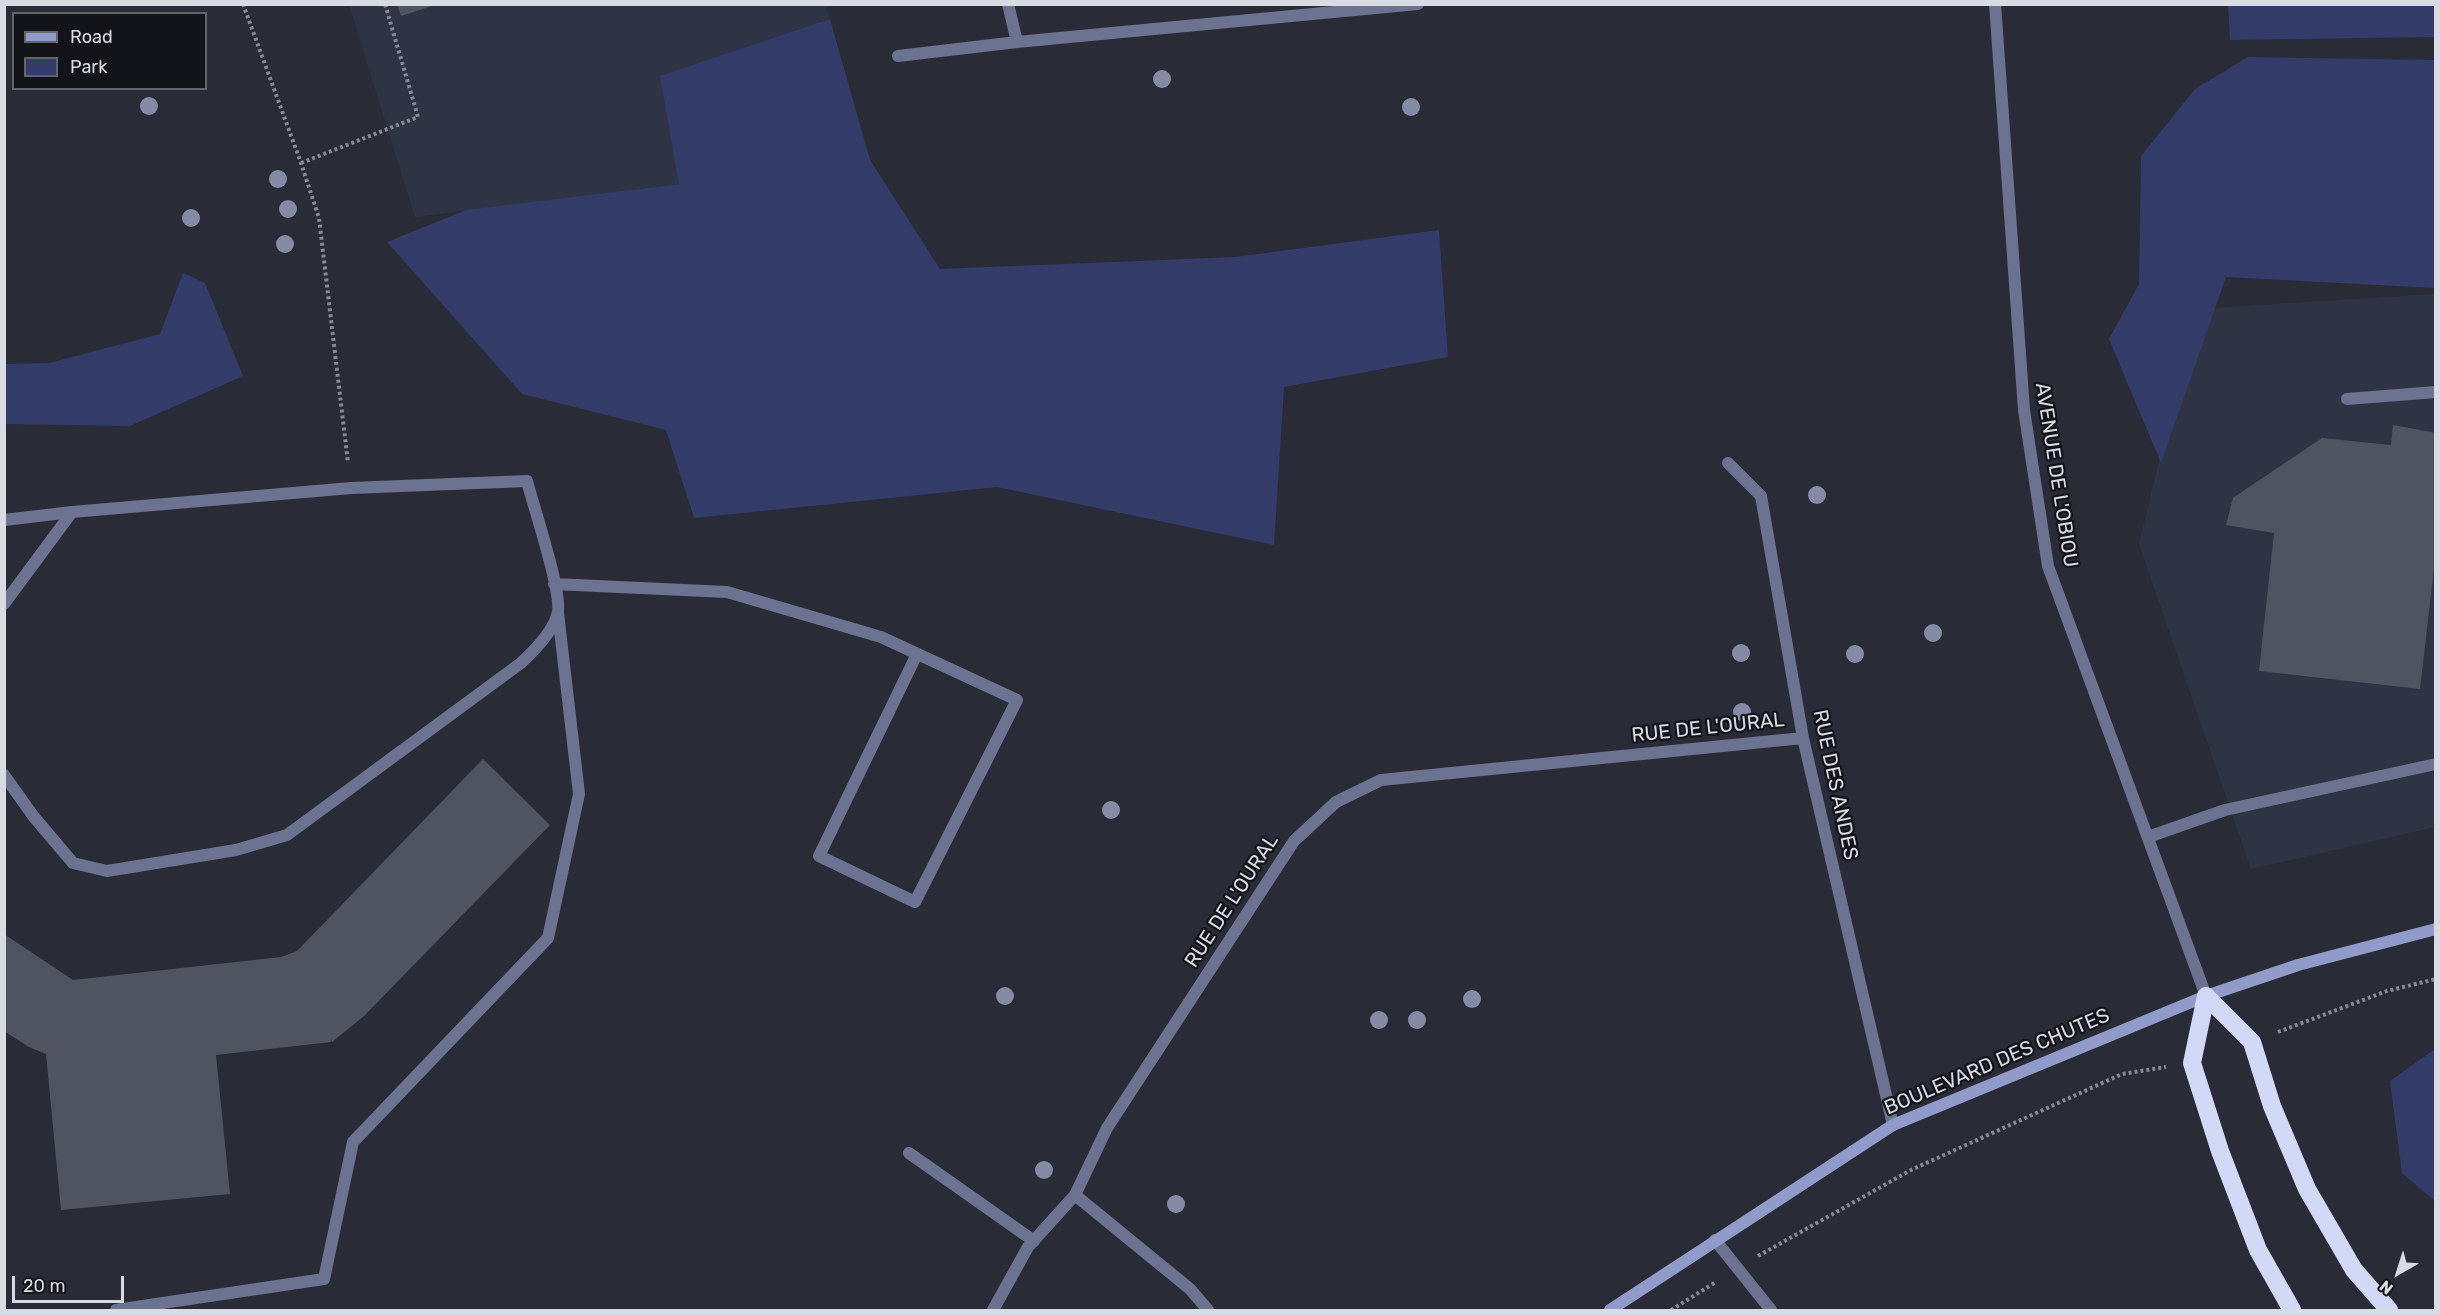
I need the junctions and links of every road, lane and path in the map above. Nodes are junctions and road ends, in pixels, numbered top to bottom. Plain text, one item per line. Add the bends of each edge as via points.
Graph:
1 (243, 4) edge
2 (385, 4) edge
3 (1008, 4) edge
4 (1418, 4) edge
5 (1995, 4) edge
6 (1017, 42) junction
7 (898, 57) dead end
8 (301, 163) junction
9 (2436, 392) edge
10 (2347, 399) dead end
11 (1728, 463) dead end
12 (351, 488) junction
13 (72, 512) junction
14 (4, 520) edge
15 (555, 584) junction
16 (4, 604) edge
17 (558, 612) junction
18 (917, 654) junction
19 (1803, 738) junction
20 (2436, 764) edge
21 (4, 775) edge
22 (2148, 837) junction
23 (2436, 929) edge
24 (2436, 979) edge
25 (2206, 996) junction
26 (2252, 1042) junction
27 (2192, 1063) junction
28 (1893, 1125) junction
29 (909, 1153) dead end
30 (1076, 1195) junction
31 (1715, 1240) junction
32 (1034, 1241) junction
33 (1738, 1268) junction
34 (116, 1311) edge
35 (993, 1311) edge
36 (1208, 1311) edge
37 (1610, 1311) edge
38 (1671, 1311) edge
39 (1771, 1311) edge
40 (2292, 1311) edge
41 (2389, 1311) edge

1 - 8 path
2 - 8 path via 418,117
3 - 6 street
4 - 6 street
5 - 22 street, AVENUE DE L'OBIOU via 2024,410 2048,566
6 - 7 street
8 - 12 path via 319,218
9 - 10 street
11 - 19 street, RUE DES ANDES via 1761,496
12 - 13 street
12 - 15 street via 527,481
13 - 14 street
13 - 16 street
15 - 17 street
15 - 18 street via 727,592 881,637
17 - 21 street via 542,642 521,663 287,835 277,838 236,850 107,871 73,863
17 - 34 street via 579,794 548,938 353,1142 324,1280
18 - 18 street via 819,856 915,902 1017,700
19 - 28 street, RUE DES ANDES
19 - 30 street, RUE DE L'OURAL via 1381,780 1336,802 1294,841 1107,1128
20 - 22 street via 2225,810
22 - 25 street, AVENUE DE L'OBIOU
23 - 25 street, BOULEVARD DES CHUTES via 2298,965
24 - 26 path via 2387,991
25 - 26 highway
25 - 27 highway
25 - 28 street, BOULEVARD DES CHUTES
26 - 41 highway via 2272,1106 2307,1189 2354,1270
27 - 33 path via 2122,1074 1911,1170
27 - 40 highway via 2258,1250
28 - 31 street, BOULEVARD DES CHUTES
29 - 32 street
30 - 32 street, RUE DE L'OURAL
30 - 36 street via 1190,1289
31 - 33 street
31 - 37 street, BOULEVARD DES CHUTES
32 - 35 street, RUE DE L'OURAL
33 - 38 path
33 - 39 street

